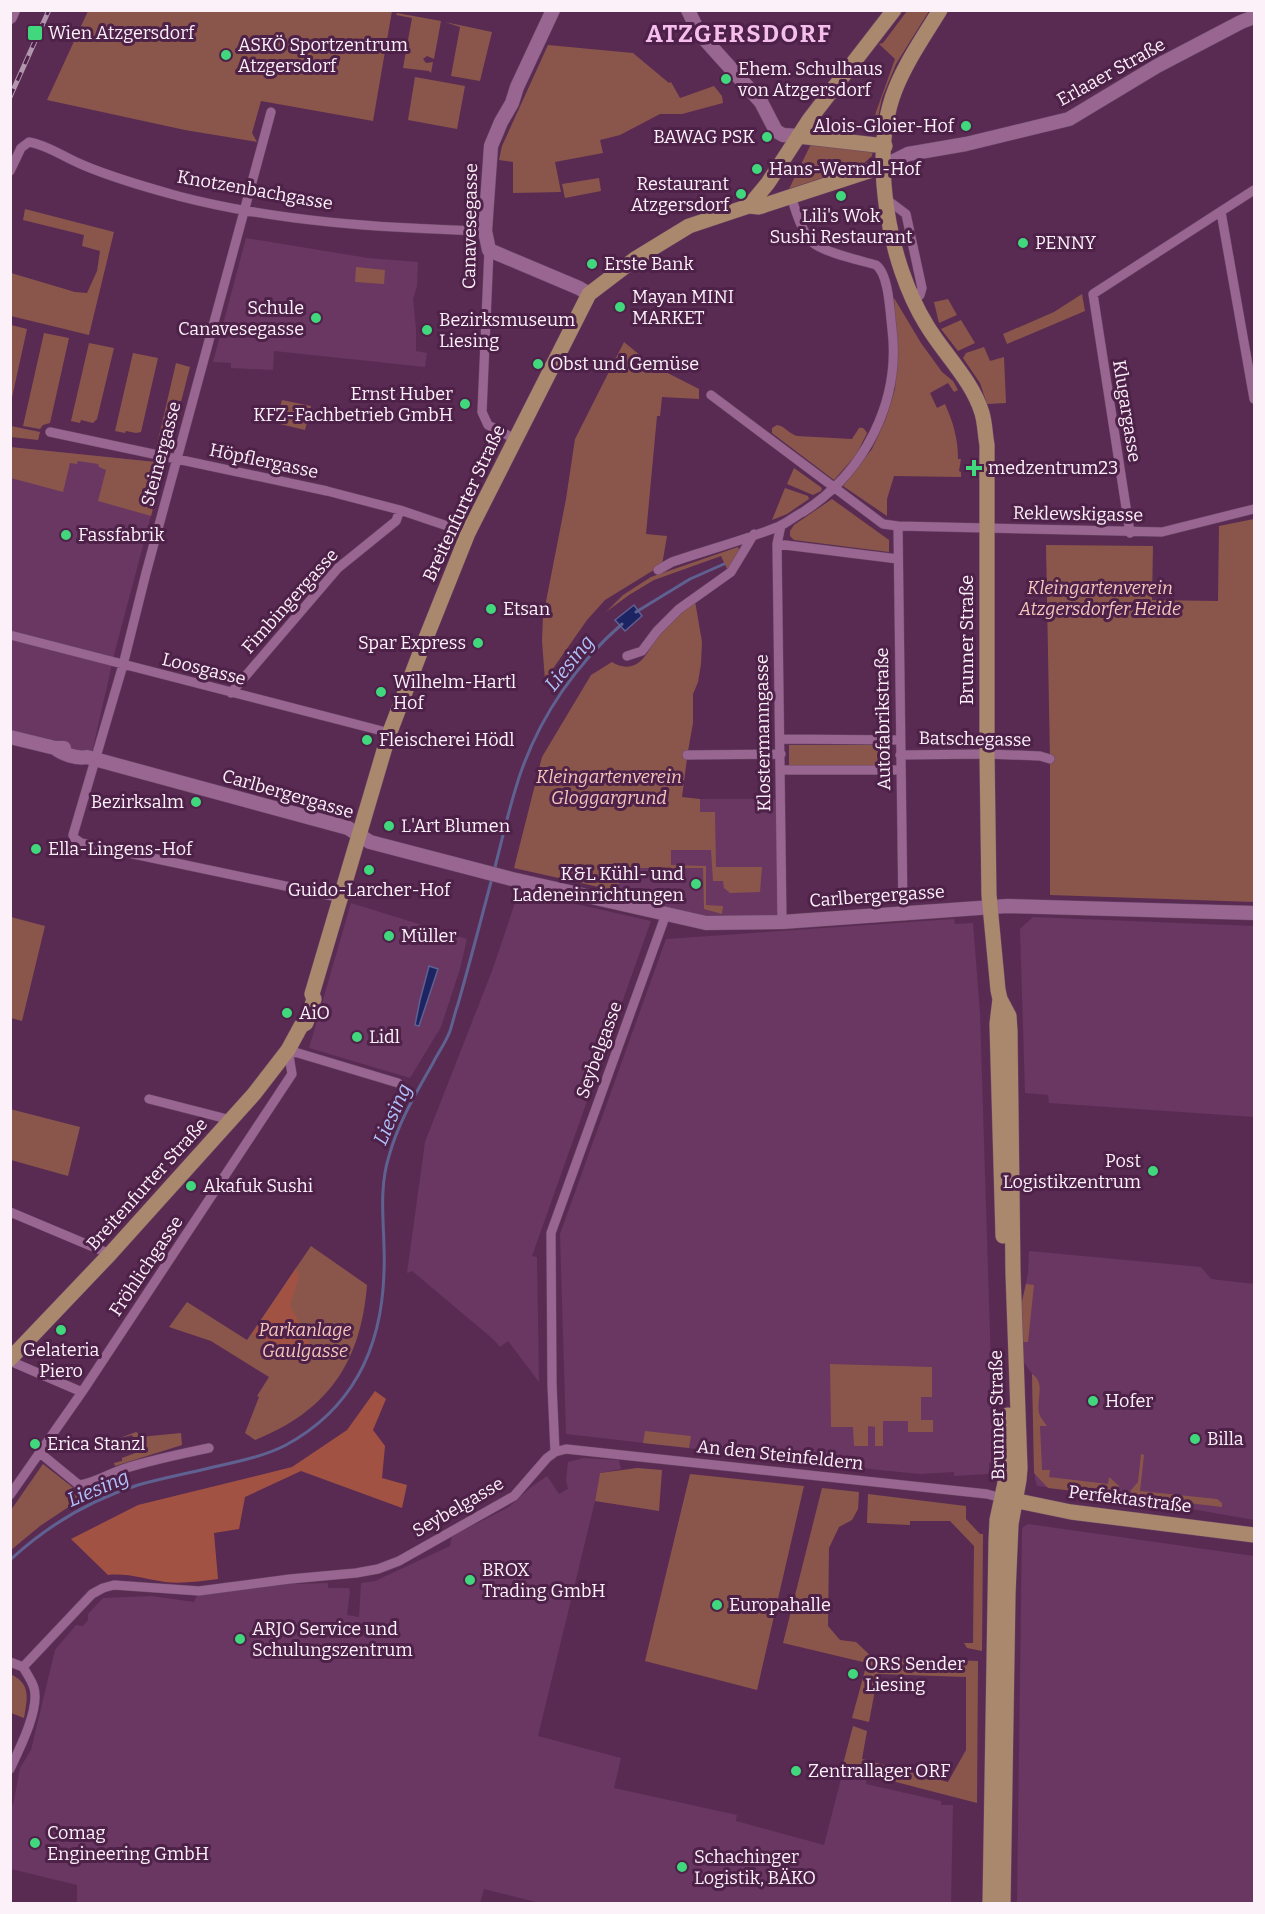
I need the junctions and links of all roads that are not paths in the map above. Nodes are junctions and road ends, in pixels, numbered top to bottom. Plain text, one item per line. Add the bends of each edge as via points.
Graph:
1 (13, 10) edge
2 (553, 10) edge
3 (688, 10) edge
4 (894, 10) edge
5 (940, 10) edge
6 (10, 17) edge
7 (1254, 17) edge
8 (271, 112) dead end
9 (798, 136) junction
10 (885, 146) junction
11 (908, 154) junction
12 (884, 166) junction
13 (10, 171) edge
14 (768, 183) junction
15 (1254, 190) edge
16 (787, 198) junction
17 (749, 206) junction
18 (244, 210) junction
19 (1221, 212) junction
20 (485, 231) junction
21 (489, 250) junction
22 (588, 294) junction
23 (711, 395) dead end
24 (1254, 399) edge
25 (50, 432) dead end
26 (514, 439) junction
27 (177, 458) junction
28 (835, 488) junction
29 (1254, 509) edge
30 (400, 510) junction
31 (781, 525) junction
32 (898, 526) junction
33 (987, 528) junction
34 (468, 533) junction
35 (1130, 533) junction
36 (754, 534) junction
37 (777, 543) junction
38 (898, 559) junction
39 (658, 570) dead end
40 (10, 635) edge
41 (627, 656) dead end
42 (123, 665) junction
43 (231, 693) junction
44 (390, 733) junction
45 (10, 737) edge
46 (780, 739) junction
47 (900, 740) junction
48 (781, 754) junction
49 (987, 754) junction
50 (687, 755) dead end
51 (900, 755) junction
52 (91, 758) junction
53 (1050, 759) dead end
54 (780, 770) junction
55 (900, 770) junction
56 (360, 835) junction
57 (342, 897) junction
58 (990, 906) junction
59 (903, 912) junction
60 (666, 914) junction
61 (1254, 914) edge
62 (782, 922) junction
63 (288, 1050) junction
64 (398, 1083) dead end
65 (149, 1098) dead end
66 (231, 1120) junction
67 (10, 1212) edge
68 (110, 1254) junction
69 (10, 1360) edge
70 (82, 1392) junction
71 (209, 1448) dead end
72 (555, 1452) junction
73 (40, 1453) junction
74 (10, 1495) edge
75 (1009, 1499) junction
76 (1254, 1535) edge
77 (10, 1662) edge
78 (23, 1667) junction
79 (10, 1769) edge
80 (990, 1904) edge
81 (1003, 1904) edge

1 - 6 street
2 - 20 street, Canavesegasse via 491,146
3 - 9 street via 699,33 761,102 776,131
4 - 9 main road
5 - 10 main road, Brunner Straße via 899,81 888,117
7 - 11 street, Erlaaer Straße via 1157,66 1069,118
8 - 18 street, Steinergasse
9 - 10 main road
9 - 14 main road
10 - 11 street
10 - 12 main road, Brunner Straße
11 - 12 street
12 - 16 main road, Breitenfurter Straße
12 - 33 main road, Brunner Straße via 891,231 913,301 982,413 987,445
13 - 18 street, Knotzenbachgasse via 21,148 29,142 126,181
14 - 16 main road via 771,193
14 - 17 main road
15 - 19 street
16 - 17 main road, Breitenfurter Straße via 759,207
16 - 28 street via 812,242 880,268 889,300 893,349 888,397 866,449
17 - 22 main road, Breitenfurter Straße via 689,226
18 - 20 street, Knotzenbachgasse via 393,228
18 - 27 street, Steinergasse
19 - 24 street
19 - 35 street, Klugargasse via 1093,294
20 - 21 street, Canavesegasse
21 - 22 street
21 - 26 street, Canavesegasse via 482,412 488,425
22 - 26 main road, Breitenfurter Straße
23 - 28 street
25 - 27 street, Höpflergasse
26 - 34 main road, Breitenfurter Straße
27 - 30 street, Höpflergasse
27 - 42 street, Steinergasse
28 - 31 street
28 - 32 street via 883,524
29 - 35 street, Reklewskigasse via 1162,532
30 - 34 street, Höpflergasse
30 - 43 street, Fimbingergasse via 396,521 338,568
31 - 36 street
31 - 37 street, Klostermanngasse
32 - 33 street, Reklewskigasse
32 - 38 street, Autofabrikstraße
33 - 35 street, Reklewskigasse
33 - 49 main road, Brunner Straße
34 - 44 main road, Breitenfurter Straße
36 - 39 street
36 - 41 street via 731,572 679,609 642,651
37 - 38 street
37 - 46 street, Klostermanngasse
38 - 47 street, Autofabrikstraße
40 - 42 street, Loosgasse
42 - 43 street, Loosgasse
42 - 52 street, Steinergasse
43 - 44 street, Loosgasse
44 - 56 main road, Breitenfurter Straße
45 - 52 street, Carlbergergasse
46 - 47 street
46 - 48 street, Klostermanngasse
47 - 51 street, Autofabrikstraße
48 - 50 street
48 - 54 street, Klostermanngasse
49 - 51 street, Batschegasse
49 - 53 street, Batschegasse
49 - 58 main road, Brunner Straße
51 - 55 street, Autofabrikstraße
52 - 56 street, Carlbergergasse via 348,828
52 - 57 street, Steinergasse via 87,789 74,830 74,838 81,843
54 - 55 street
54 - 62 street, Klostermanngasse
55 - 59 street, Autofabrikstraße
56 - 57 main road, Breitenfurter Straße
56 - 60 street, Carlbergergasse via 370,842 477,870
57 - 63 main road, Breitenfurter Straße via 312,994 307,997 299,1021 301,1026
58 - 59 street, Carlbergergasse
58 - 61 street, Carlbergergasse
58 - 75 main road, Brunner Straße via 1000,999 997,1024
59 - 62 street, Carlbergergasse
60 - 62 street, Carlbergergasse via 706,923
60 - 72 street, Seybelgasse via 550,1233
63 - 64 street
63 - 66 main road, Breitenfurter Straße
63 - 70 street, Fröhlichgasse via 292,1074
65 - 66 street
66 - 68 main road, Breitenfurter Straße
67 - 68 street
68 - 69 main road, Breitenfurter Straße
69 - 70 street
70 - 73 street, Fröhlichgasse
71 - 73 street via 120,1470 79,1485
72 - 75 street, An den Steinfeldern via 566,1449 823,1475
72 - 78 street, Seybelgasse via 514,1496 378,1569 199,1591 114,1585 103,1588 92,1594
73 - 74 street, Fröhlichgasse
75 - 76 main road, Perfektastraße via 1071,1512
75 - 80 main road, Brunner Straße via 997,1521 996,1541
75 - 81 main road, Brunner Straße
77 - 78 street
78 - 79 street via 34,1687 35,1698 26,1735

